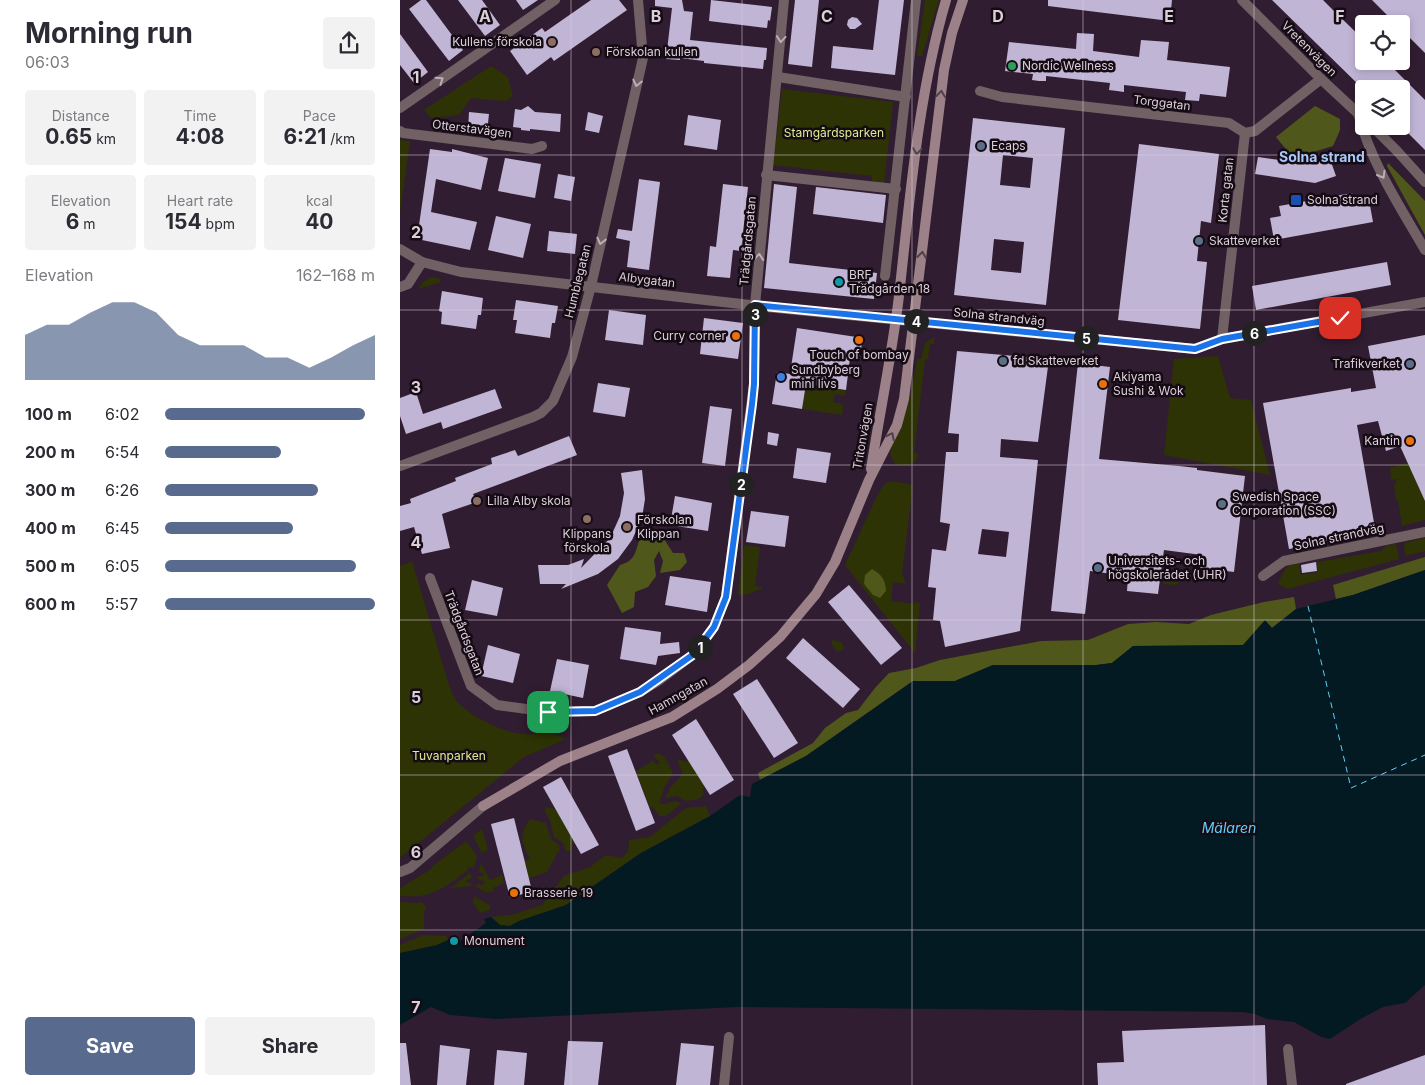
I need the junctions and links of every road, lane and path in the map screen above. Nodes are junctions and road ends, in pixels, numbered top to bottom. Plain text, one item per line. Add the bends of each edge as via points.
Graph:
1 (555, 0) edge
2 (638, 0) edge
3 (784, 0) edge
4 (916, 0) edge
5 (946, 0) edge
6 (963, 0) edge
7 (1242, 0) edge
8 (778, 77) junction
9 (1321, 79) junction
10 (980, 91) dead end
11 (906, 97) junction
12 (400, 108) edge
13 (1355, 110) edge
14 (400, 130) edge
15 (1245, 133) junction
16 (1364, 135) edge
17 (1381, 135) edge
18 (542, 146) dead end
19 (766, 175) junction
20 (1425, 182) edge
21 (896, 189) junction
22 (400, 249) edge
23 (1425, 250) edge
24 (422, 262) junction
25 (885, 276) dead end
26 (591, 286) junction
27 (400, 287) edge
28 (1425, 302) edge
29 (755, 305) junction
30 (895, 319) junction
31 (914, 321) junction
32 (1222, 339) junction
33 (400, 466) edge
34 (869, 480) junction
35 (1425, 532) edge
36 (1263, 576) dead end
37 (430, 578) dead end
38 (400, 872) edge
39 (729, 1037) dead end
40 (1288, 1050) dead end
41 (724, 1085) edge
42 (1292, 1085) edge

12 -> 1 street
2 -> 26 street, Humblegatan via 643,58
3 -> 8 street, Trädgårdsgatan
4 - 11 street
5 -> 30 street, Tritonvägen via 928,72
31 -> 6 street, Tritonvägen via 944,70
7 - 9 street, Vretenvägen
8 - 11 street
8 - 19 street, Trädgårdsgatan
9 - 13 street, Vretenvägen
9 - 15 street via 1255,131
10 - 15 street, Torggatan via 1002,97 1230,123
11 - 21 street
14 - 18 street, Otterstavägen via 403,133 532,148
15 - 32 street, Korta gatan
16 -> 23 street, Vretenvägen via 1374,161
17 - 20 street
19 - 21 street
29 -> 19 street, Trädgårdsgatan
21 - 25 street
22 - 24 street, Albygatan
24 - 26 street, Albygatan via 460,272
24 - 27 street via 408,284
26 - 29 street, Albygatan
26 - 33 street, Humblegatan via 572,357 554,401 533,417
28 - 32 street, Solna strandväg
29 - 30 street, Albygatan
29 - 37 street, Trädgårdsgatan via 754,384 726,597 714,627 694,654 640,692 595,711 548,712 497,705 471,686
30 - 31 street, Solna strandväg
30 - 34 street, Tritonvägen
31 - 32 street, Solna strandväg via 1195,349
34 -> 31 street, Tritonvägen via 897,425 904,399
34 - 38 street, Hamngatan via 835,562 816,594 780,637 749,665 717,690 672,716 560,761 484,806 410,868
35 - 36 street, Solna strandväg via 1284,562
39 - 41 street
40 - 42 street

